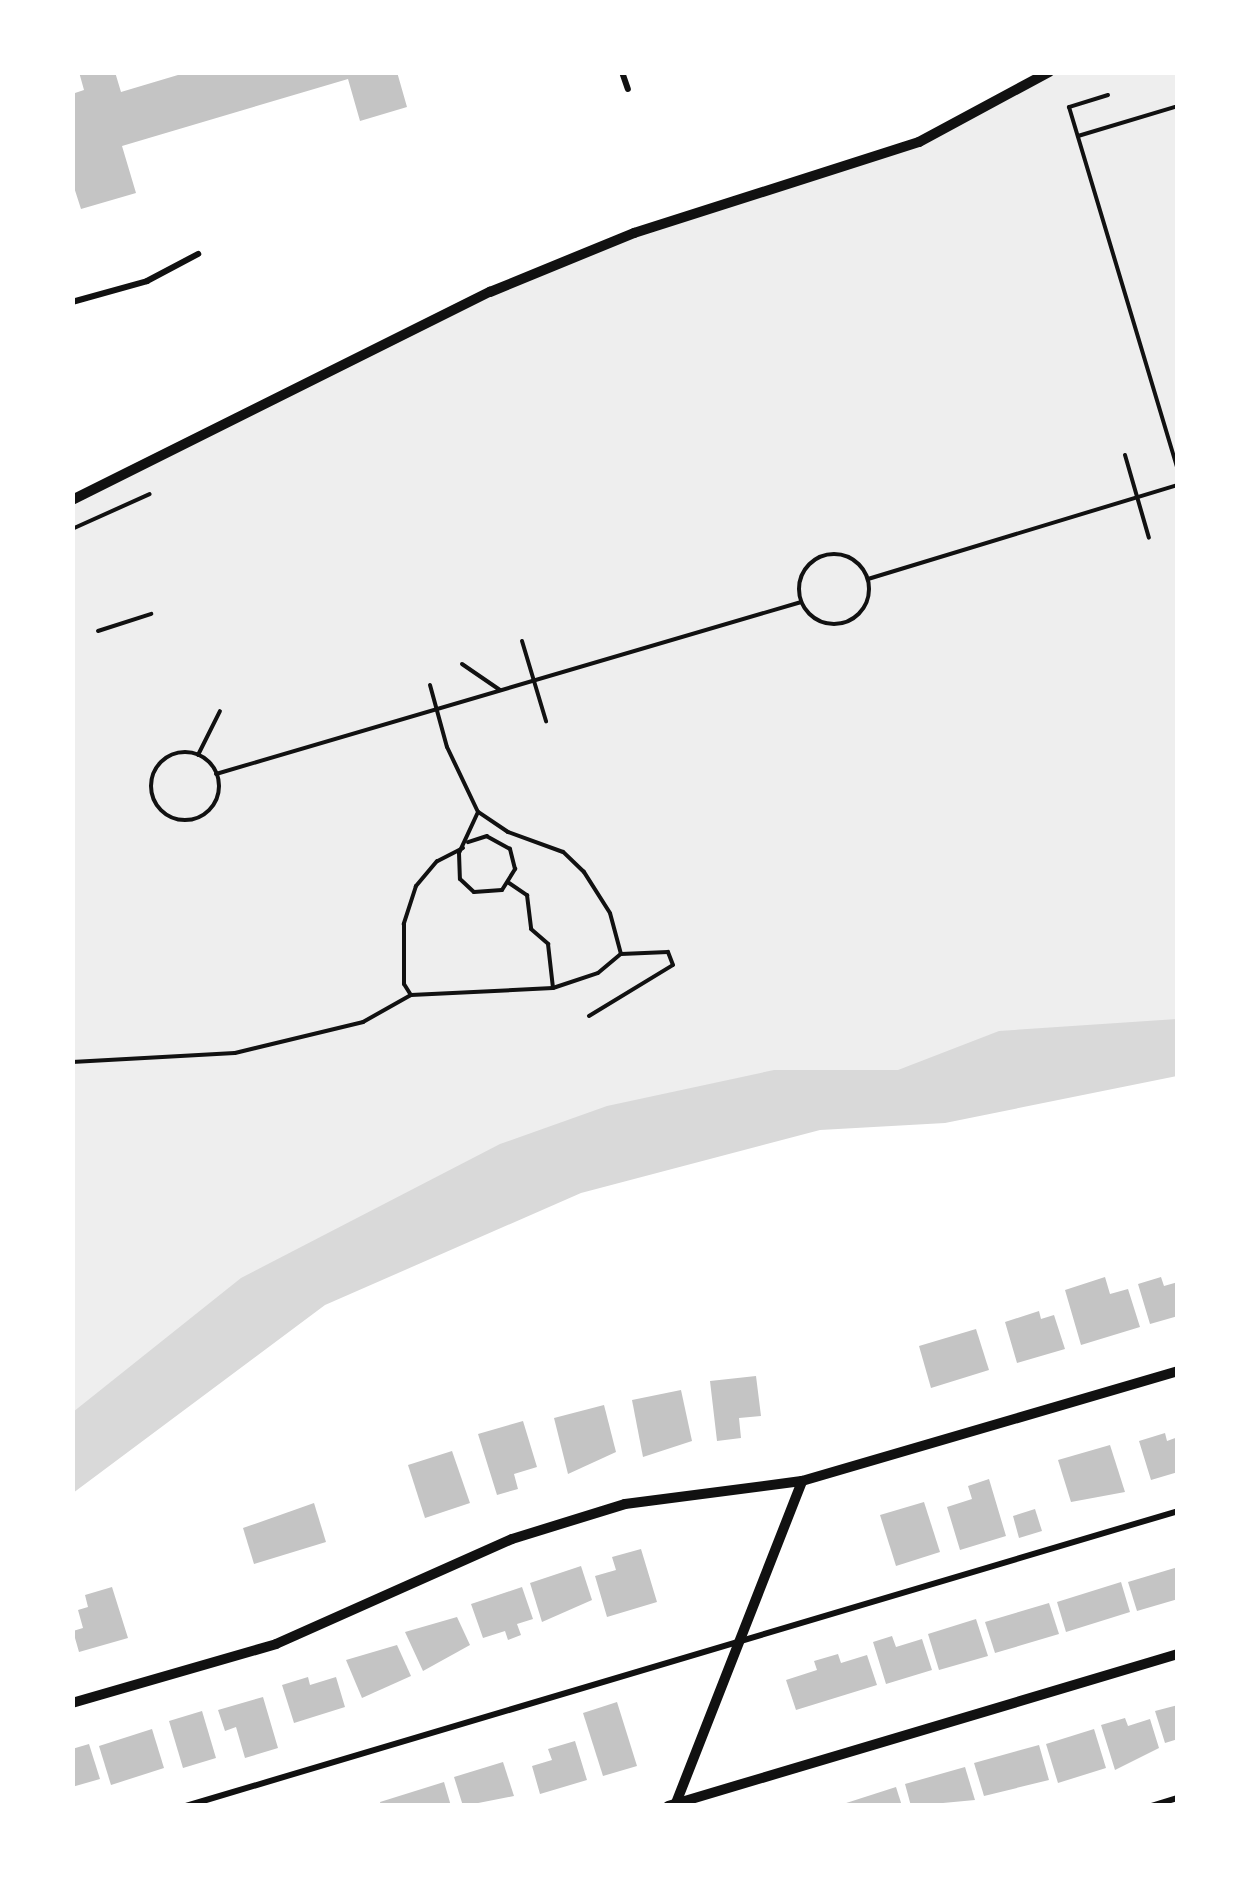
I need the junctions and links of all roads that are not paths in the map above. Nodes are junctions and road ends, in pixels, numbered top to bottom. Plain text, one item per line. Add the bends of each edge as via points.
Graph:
1 (622, 72) edge
2 (1049, 72) edge
3 (628, 89) dead end
4 (198, 254) dead end
5 (72, 302) edge
6 (72, 500) edge
7 (1178, 1371) edge
8 (802, 1481) junction
9 (1178, 1511) edge
10 (738, 1641) junction
11 (1178, 1654) edge
12 (72, 1703) edge
13 (1178, 1798) edge
14 (672, 1804) edge
15 (186, 1806) edge
16 (1151, 1806) edge

1 - 3 lane
2 - 6 street via 918,142 634,233 490,292
4 - 5 lane via 147,281
7 - 8 street
8 - 10 street
8 - 12 street via 606,1510 512,1539 276,1644
9 - 10 lane
10 - 14 street
10 - 15 lane
11 - 14 street
13 - 16 lane

